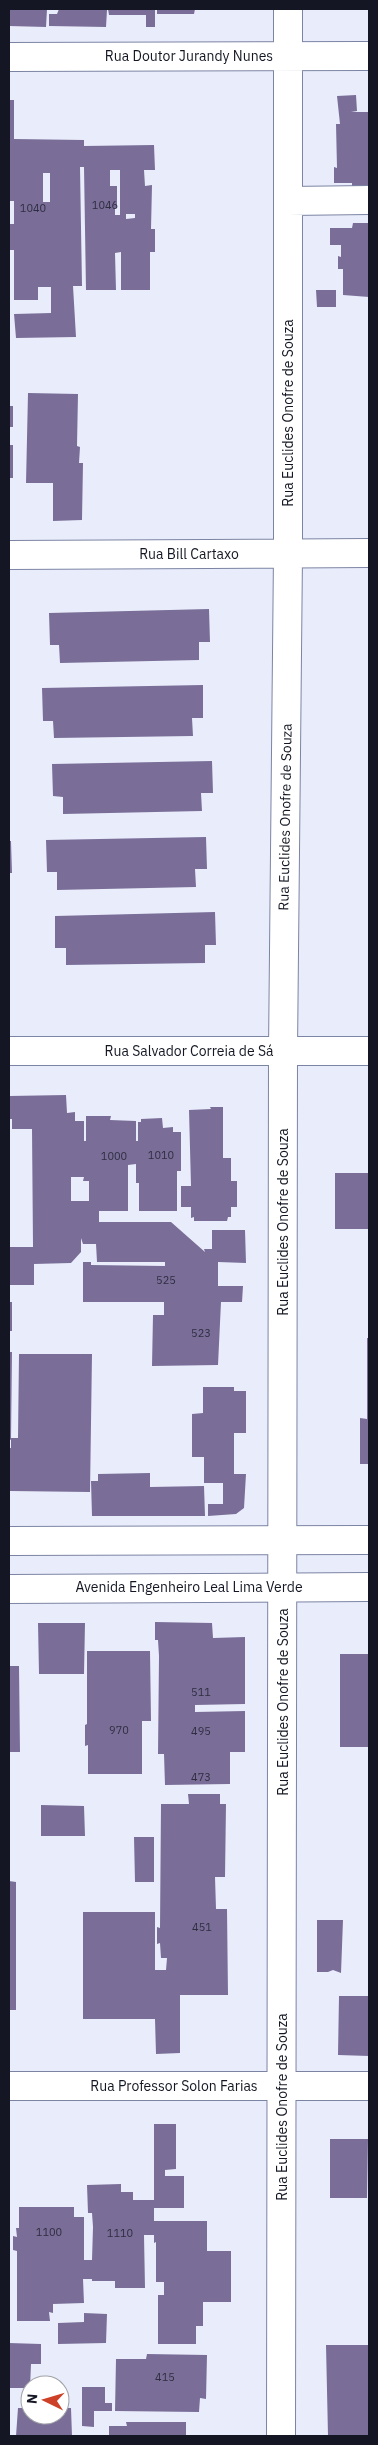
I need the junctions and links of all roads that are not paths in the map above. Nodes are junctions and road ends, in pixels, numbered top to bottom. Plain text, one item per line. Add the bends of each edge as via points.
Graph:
1 (288, 9) edge
2 (289, 56) junction
3 (369, 56) edge
4 (9, 57) edge
5 (369, 200) edge
6 (288, 201) junction
7 (369, 553) edge
8 (288, 554) junction
9 (9, 555) edge
10 (9, 1050) edge
11 (283, 1051) junction
12 (369, 1051) edge
13 (283, 1540) junction
14 (369, 1540) edge
15 (9, 1541) edge
16 (284, 1586) junction
17 (369, 1587) edge
18 (9, 1589) edge
19 (9, 2086) edge
20 (283, 2086) junction
21 (369, 2086) edge
22 (281, 2436) edge

1 - 2 street, Rua Euclides Onofre de Souza
2 - 3 street, Rua Doutor Jurandy Nunes
2 - 4 street, Rua Doutor Jurandy Nunes
2 - 6 street, Rua Euclides Onofre de Souza
5 - 6 street
6 - 8 street, Rua Euclides Onofre de Souza
7 - 8 street, Rua Bill Cartaxo
8 - 9 street, Rua Bill Cartaxo
8 - 11 street, Rua Euclides Onofre de Souza
10 - 11 street, Rua Salvador Correia de Sá
11 - 12 street, Rua Salvador Correia de Sá
11 - 13 street, Rua Euclides Onofre de Souza
13 - 14 street
13 - 15 street
13 - 16 street, Rua Euclides Onofre de Souza
16 - 17 street, Avenida Engenheiro Leal Lima Verde
16 - 18 street, Avenida Engenheiro Leal Lima Verde
16 - 20 street, Rua Euclides Onofre de Souza
19 - 20 street, Rua Professor Solon Farias
20 - 21 street, Rua Professor Solon Farias
20 - 22 street, Rua Euclides Onofre de Souza

